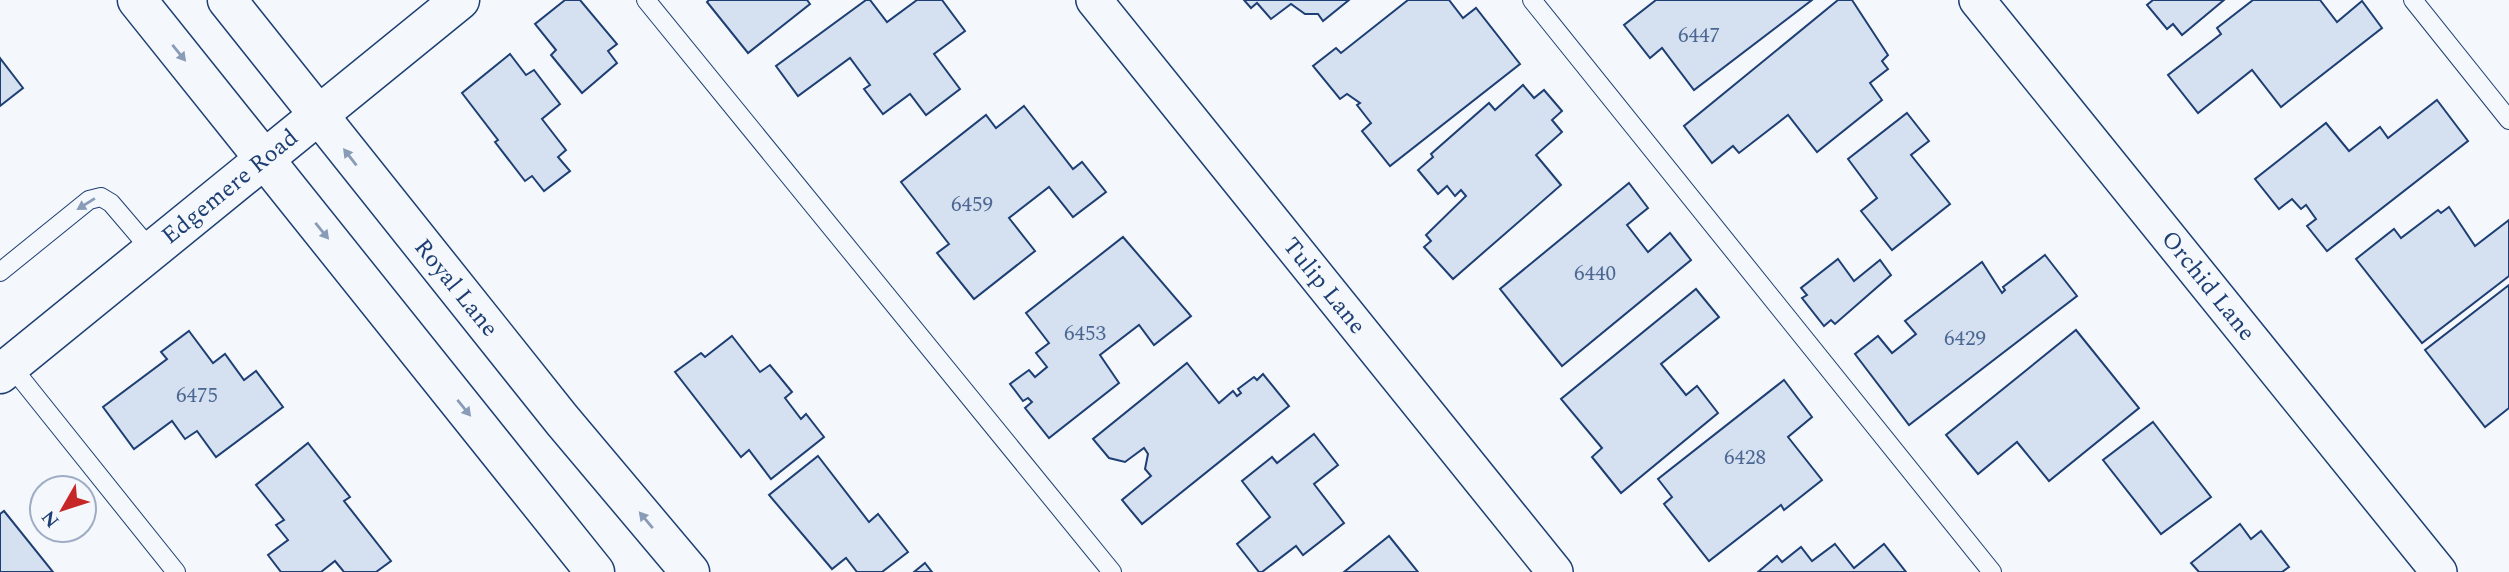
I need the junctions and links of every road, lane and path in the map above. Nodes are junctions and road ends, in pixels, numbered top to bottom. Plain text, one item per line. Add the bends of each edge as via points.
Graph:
1 (137, 0) edge
2 (227, 0) edge
3 (460, 0) edge
4 (646, 0) edge
5 (1094, 0) edge
6 (1532, 0) edge
7 (1977, 0) edge
8 (2413, 0) edge
9 (318, 116) junction
10 (2509, 120) edge
11 (264, 160) junction
12 (152, 251) junction
13 (0, 272) edge
14 (5, 370) edge
15 (176, 572) edge
16 (595, 572) edge
17 (690, 572) edge
18 (1112, 572) edge
19 (1555, 572) edge
20 (1992, 572) edge
21 (2439, 572) edge

1 -> 11 main road
2 - 9 main road, Royal Lane
3 - 9 main road, Edgemere Road
4 - 18 lane
5 - 19 street, Tulip Lane
6 - 20 lane
7 - 21 street, Orchid Lane
8 - 10 lane
9 - 11 main road, Edgemere Road
17 -> 9 main road, Royal Lane
11 - 12 main road, Edgemere Road
11 -> 16 main road
12 -> 13 lane via 111,202 101,197 89,200
12 - 14 main road, Edgemere Road
14 - 15 lane

